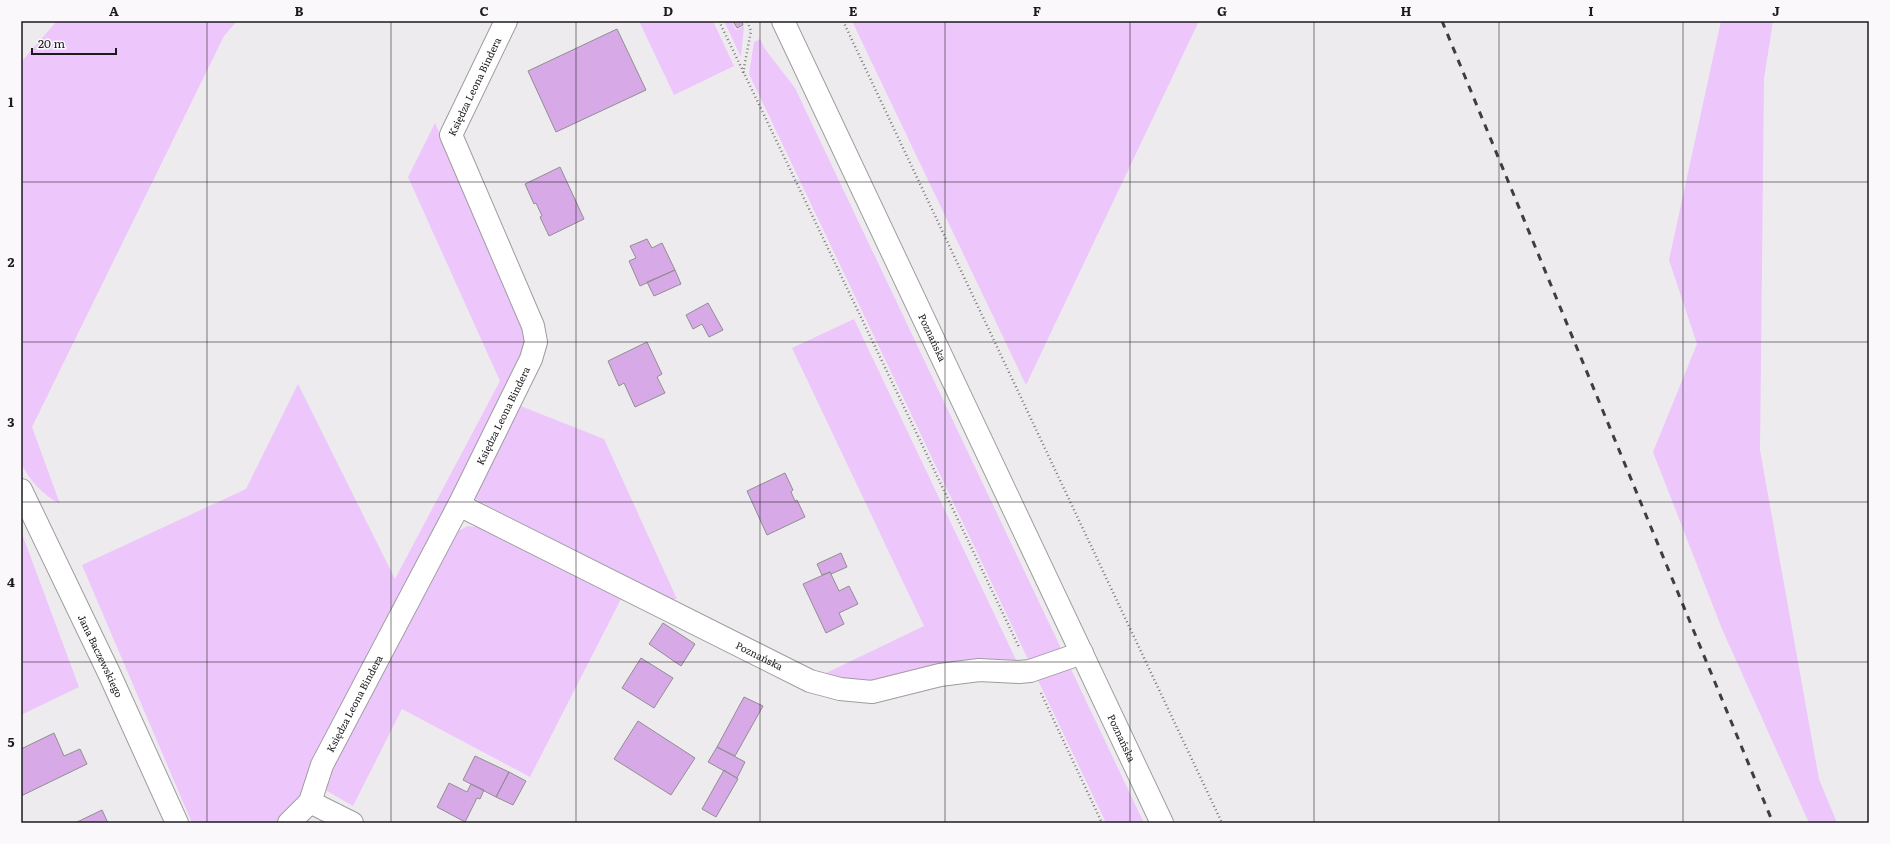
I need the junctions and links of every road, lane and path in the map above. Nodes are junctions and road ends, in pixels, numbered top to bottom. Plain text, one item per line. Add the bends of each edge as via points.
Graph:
1 (506, 21) edge
2 (719, 21) edge
3 (747, 21) edge
4 (783, 21) edge
5 (843, 21) edge
6 (743, 73) junction
7 (21, 490) edge
8 (459, 505) junction
9 (1082, 654) junction
10 (1030, 671) junction
11 (310, 802) junction
12 (177, 823) edge
13 (288, 823) edge
14 (352, 823) edge
15 (1102, 823) edge
16 (1162, 823) edge
17 (1222, 823) edge

1 - 8 main road, Księdza Leona Bindera via 451,135 533,326 536,342 532,359
2 - 6 path
3 - 6 path via 751,31
4 - 9 main road, Poznańska
5 - 17 path
6 - 10 path
7 - 12 main road, Jana Baczewskiego via 109,673
8 - 10 main road, Poznańska via 810,681 840,689 872,692 940,675 979,670
8 - 11 main road, Księdza Leona Bindera via 322,766
9 - 10 main road, Poznańska
9 - 16 main road, Poznańska
10 - 15 path
11 - 13 main road
11 - 14 main road

